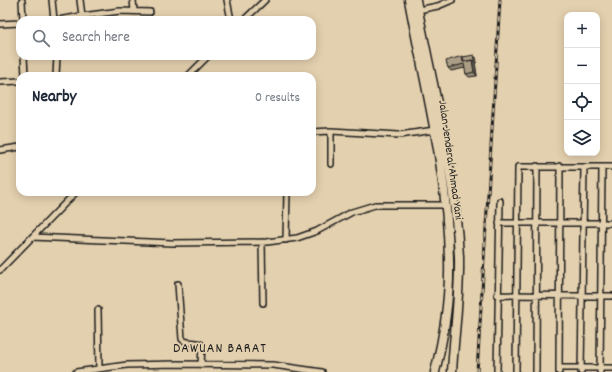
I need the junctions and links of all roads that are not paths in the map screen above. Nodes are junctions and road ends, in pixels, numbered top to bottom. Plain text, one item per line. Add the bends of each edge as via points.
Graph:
1 (52, 0) edge
2 (80, 0) edge
3 (133, 0) edge
4 (227, 0) edge
5 (265, 0) edge
6 (409, 0) edge
7 (416, 0) edge
8 (452, 0) edge
9 (22, 1) edge
10 (418, 10) junction
11 (134, 11) junction
12 (150, 12) dead end
13 (23, 16) edge
14 (54, 16) edge
15 (82, 16) joint
16 (230, 16) edge
17 (248, 16) edge
18 (16, 23) edge
19 (0, 24) edge
20 (24, 60) edge
21 (56, 60) edge
22 (204, 60) edge
23 (25, 72) edge
24 (56, 72) edge
25 (192, 72) edge
26 (16, 81) edge
27 (0, 82) edge
28 (435, 130) junction
29 (331, 131) junction
30 (316, 132) edge
31 (16, 148) edge
32 (0, 150) edge
33 (331, 164) dead end
34 (537, 166) junction
35 (560, 166) junction
36 (584, 167) junction
37 (612, 167) edge
38 (602, 168) junction
39 (72, 196) edge
40 (287, 196) edge
41 (500, 201) dead end
42 (446, 205) junction
43 (499, 223) junction
44 (518, 223) junction
45 (537, 223) junction
46 (602, 223) junction
47 (612, 223) edge
48 (560, 224) junction
49 (583, 224) junction
50 (32, 237) junction
51 (286, 240) junction
52 (262, 242) junction
53 (0, 270) edge
54 (178, 284) dead end
55 (497, 295) junction
56 (518, 296) junction
57 (536, 296) junction
58 (559, 296) junction
59 (601, 296) junction
60 (612, 296) edge
61 (582, 297) junction
62 (263, 303) dead end
63 (98, 310) dead end
64 (201, 365) junction
65 (612, 368) edge
66 (99, 369) junction
67 (559, 370) edge
68 (581, 370) edge
69 (600, 370) edge
70 (76, 372) edge
71 (322, 372) edge
72 (435, 372) edge
73 (452, 372) edge
74 (497, 372) edge
75 (516, 372) edge
76 (536, 372) edge

1 - 14 street
2 - 15 street
3 - 11 street
4 - 16 street
5 - 17 street
6 - 28 highway, Jalan Jenderal Ahmad Yani
7 - 10 highway, Jalan Jenderal Ahmad Yani
8 - 10 street
9 - 13 street
10 - 73 highway, Jalan Jenderal Ahmad Yani via 445,147 458,246 459,270
11 - 12 street
11 - 15 street
18 - 19 street
20 - 23 street
21 - 24 street
22 - 25 street
26 - 27 street
28 - 29 street via 399,135
28 - 42 highway, Jalan Jenderal Ahmad Yani
29 - 30 street
29 - 33 street
31 - 32 street
34 - 35 street
34 - 44 street via 518,167
34 - 45 street
35 - 36 street
35 - 48 street
36 - 38 street
36 - 49 street
37 - 38 street
38 - 46 street
39 - 50 street
40 - 51 street
41 - 43 street
42 - 51 street via 375,205 352,212 317,231
42 - 72 highway, Jalan Jenderal Ahmad Yani via 448,294
43 - 44 street
43 - 55 street
44 - 45 street
44 - 56 street
45 - 48 street
45 - 57 street
46 - 47 street
46 - 49 street
46 - 59 street
48 - 49 street
48 - 58 street
49 - 61 street
50 - 52 street via 160,243
50 - 53 street
51 - 52 street
52 - 62 street
54 - 64 street via 182,339 185,342 198,342 202,345
55 - 56 street
55 - 74 street
56 - 57 street
56 - 75 street
57 - 58 street
57 - 76 street
58 - 61 street
58 - 67 street
59 - 60 street
59 - 61 street
59 - 69 street
61 - 68 street
63 - 66 street
64 - 66 street
64 - 71 street via 273,365
65 - 69 street
66 - 70 street
67 - 68 street
68 - 69 street

